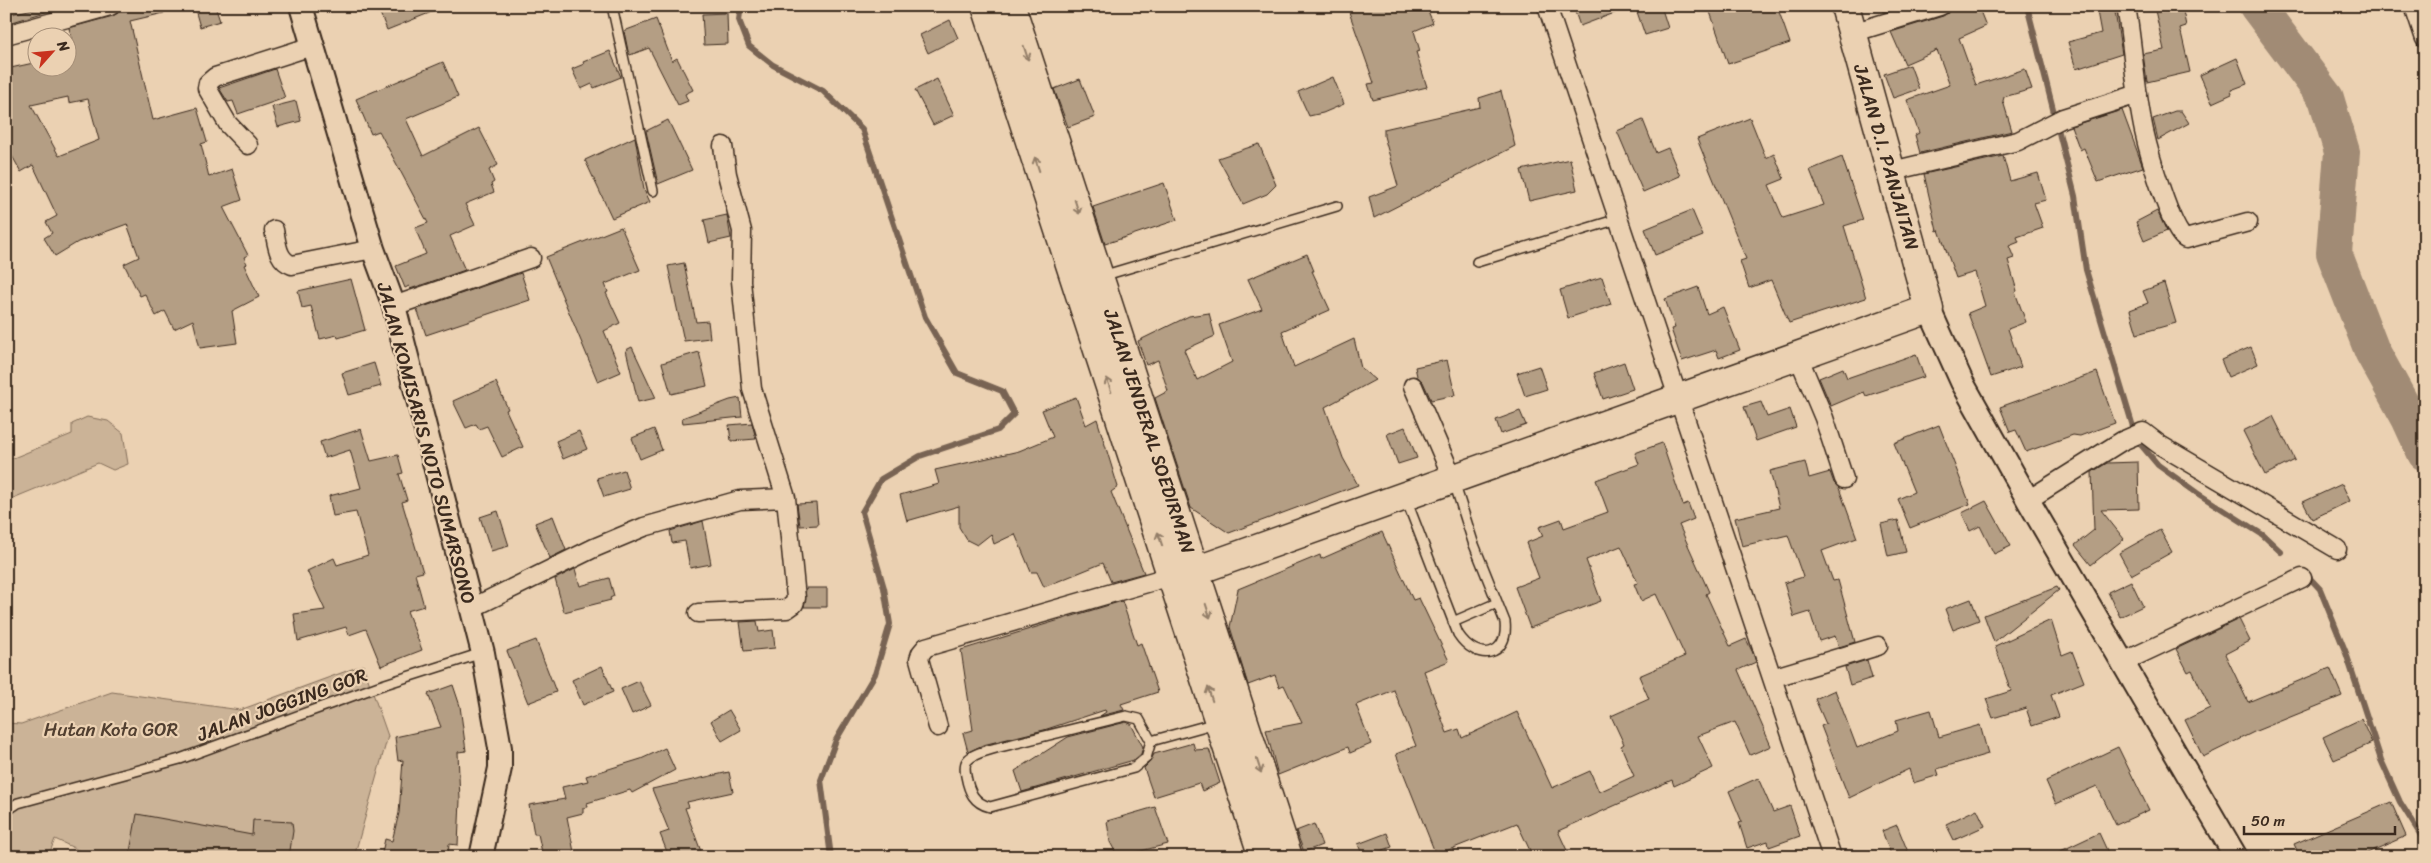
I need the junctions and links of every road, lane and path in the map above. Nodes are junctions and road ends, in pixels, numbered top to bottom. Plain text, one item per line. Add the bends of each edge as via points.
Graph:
1 (110, 6) edge
2 (301, 6) edge
3 (612, 6) edge
4 (986, 6) edge
5 (1011, 6) edge
6 (1547, 6) edge
7 (1845, 6) edge
8 (1940, 6) edge
9 (2126, 6) edge
10 (2414, 6) edge
11 (1852, 33) junction
12 (6, 35) edge
13 (2425, 39) edge
14 (312, 46) junction
15 (2138, 94) junction
16 (248, 145) dead end
17 (724, 146) dead end
18 (1892, 171) junction
19 (653, 191) dead end
20 (1337, 206) dead end
21 (1618, 219) junction
22 (2248, 222) dead end
23 (274, 230) dead end
24 (372, 249) junction
25 (531, 258) dead end
26 (1477, 262) dead end
27 (1100, 277) junction
28 (394, 306) junction
29 (1929, 308) junction
30 (1798, 356) junction
31 (1413, 386) dead end
32 (1679, 398) junction
33 (1453, 479) junction
34 (1844, 479) dead end
35 (1405, 496) junction
36 (786, 498) junction
37 (2028, 500) junction
38 (2336, 549) dead end
39 (1183, 573) junction
40 (2302, 578) dead end
41 (1498, 603) junction
42 (472, 608) junction
43 (698, 614) dead end
44 (1453, 622) junction
45 (1878, 646) dead end
46 (483, 653) junction
47 (2123, 662) junction
48 (1772, 678) junction
49 (1219, 722) junction
50 (938, 726) dead end
51 (1151, 741) junction
52 (6, 811) edge
53 (481, 857) edge
54 (1263, 857) edge
55 (1288, 857) edge
56 (1832, 857) edge
57 (2236, 857) edge

1 - 12 street
2 - 14 street, JALAN KOMISARIS NOTO SUMARSONO
3 - 19 lane
39 -> 4 main road, JALAN JENDERAL SOEDIRMAN
5 -> 27 main road, JALAN JENDERAL SOEDIRMAN
6 - 21 street
7 - 11 main road, JALAN D.I. PANJAITAN
8 - 11 street
9 - 15 street
10 - 13 street
11 - 18 main road, JALAN D.I. PANJAITAN
14 - 16 street via 215,77 208,83 207,88 222,115
14 - 24 street, JALAN KOMISARIS NOTO SUMARSONO
15 - 18 street via 2056,121 2018,140
15 - 22 street via 2144,130 2163,195 2179,235 2186,239
17 - 36 street via 727,174 742,231 741,280 752,389
18 - 29 main road, JALAN D.I. PANJAITAN
20 - 27 lane
21 - 26 lane
21 - 32 street
23 - 24 street via 280,256 292,265
24 - 28 street, JALAN KOMISARIS NOTO SUMARSONO
25 - 28 street
27 - 39 main road, JALAN JENDERAL SOEDIRMAN
28 - 42 street, JALAN KOMISARIS NOTO SUMARSONO
29 - 30 main road
29 - 37 street via 1962,382
30 - 32 main road
30 - 34 street via 1824,418
31 - 33 street
32 - 33 main road
32 - 48 street
33 - 35 main road
33 - 41 lane via 1473,542
35 - 39 main road
35 - 44 lane
36 - 42 street via 740,500 644,526
36 - 43 street via 794,604 788,610
37 - 38 street via 2122,441 2138,433 2147,434 2160,445
37 - 47 street
49 -> 39 main road, JALAN JENDERAL SOEDIRMAN
39 - 50 street via 926,647 919,659
39 -> 55 main road, JALAN JENDERAL SOEDIRMAN
40 - 47 street
41 - 44 lane
41 - 44 lane via 1506,632 1502,643 1492,652 1483,654 1466,646
42 - 46 street, JALAN KOMISARIS NOTO SUMARSONO
45 - 48 street
46 - 52 lane, JALAN JOGGING GOR via 379,686 180,759 18,803
46 - 53 street, JALAN KOMISARIS NOTO SUMARSONO via 500,748 500,768
47 - 57 street
48 - 56 street
49 - 51 lane
49 - 54 main road, JALAN JENDERAL SOEDIRMAN
51 - 51 lane via 1146,758 1134,768 990,808 981,805 970,792 966,762 975,755 996,748 1131,716 1139,719

